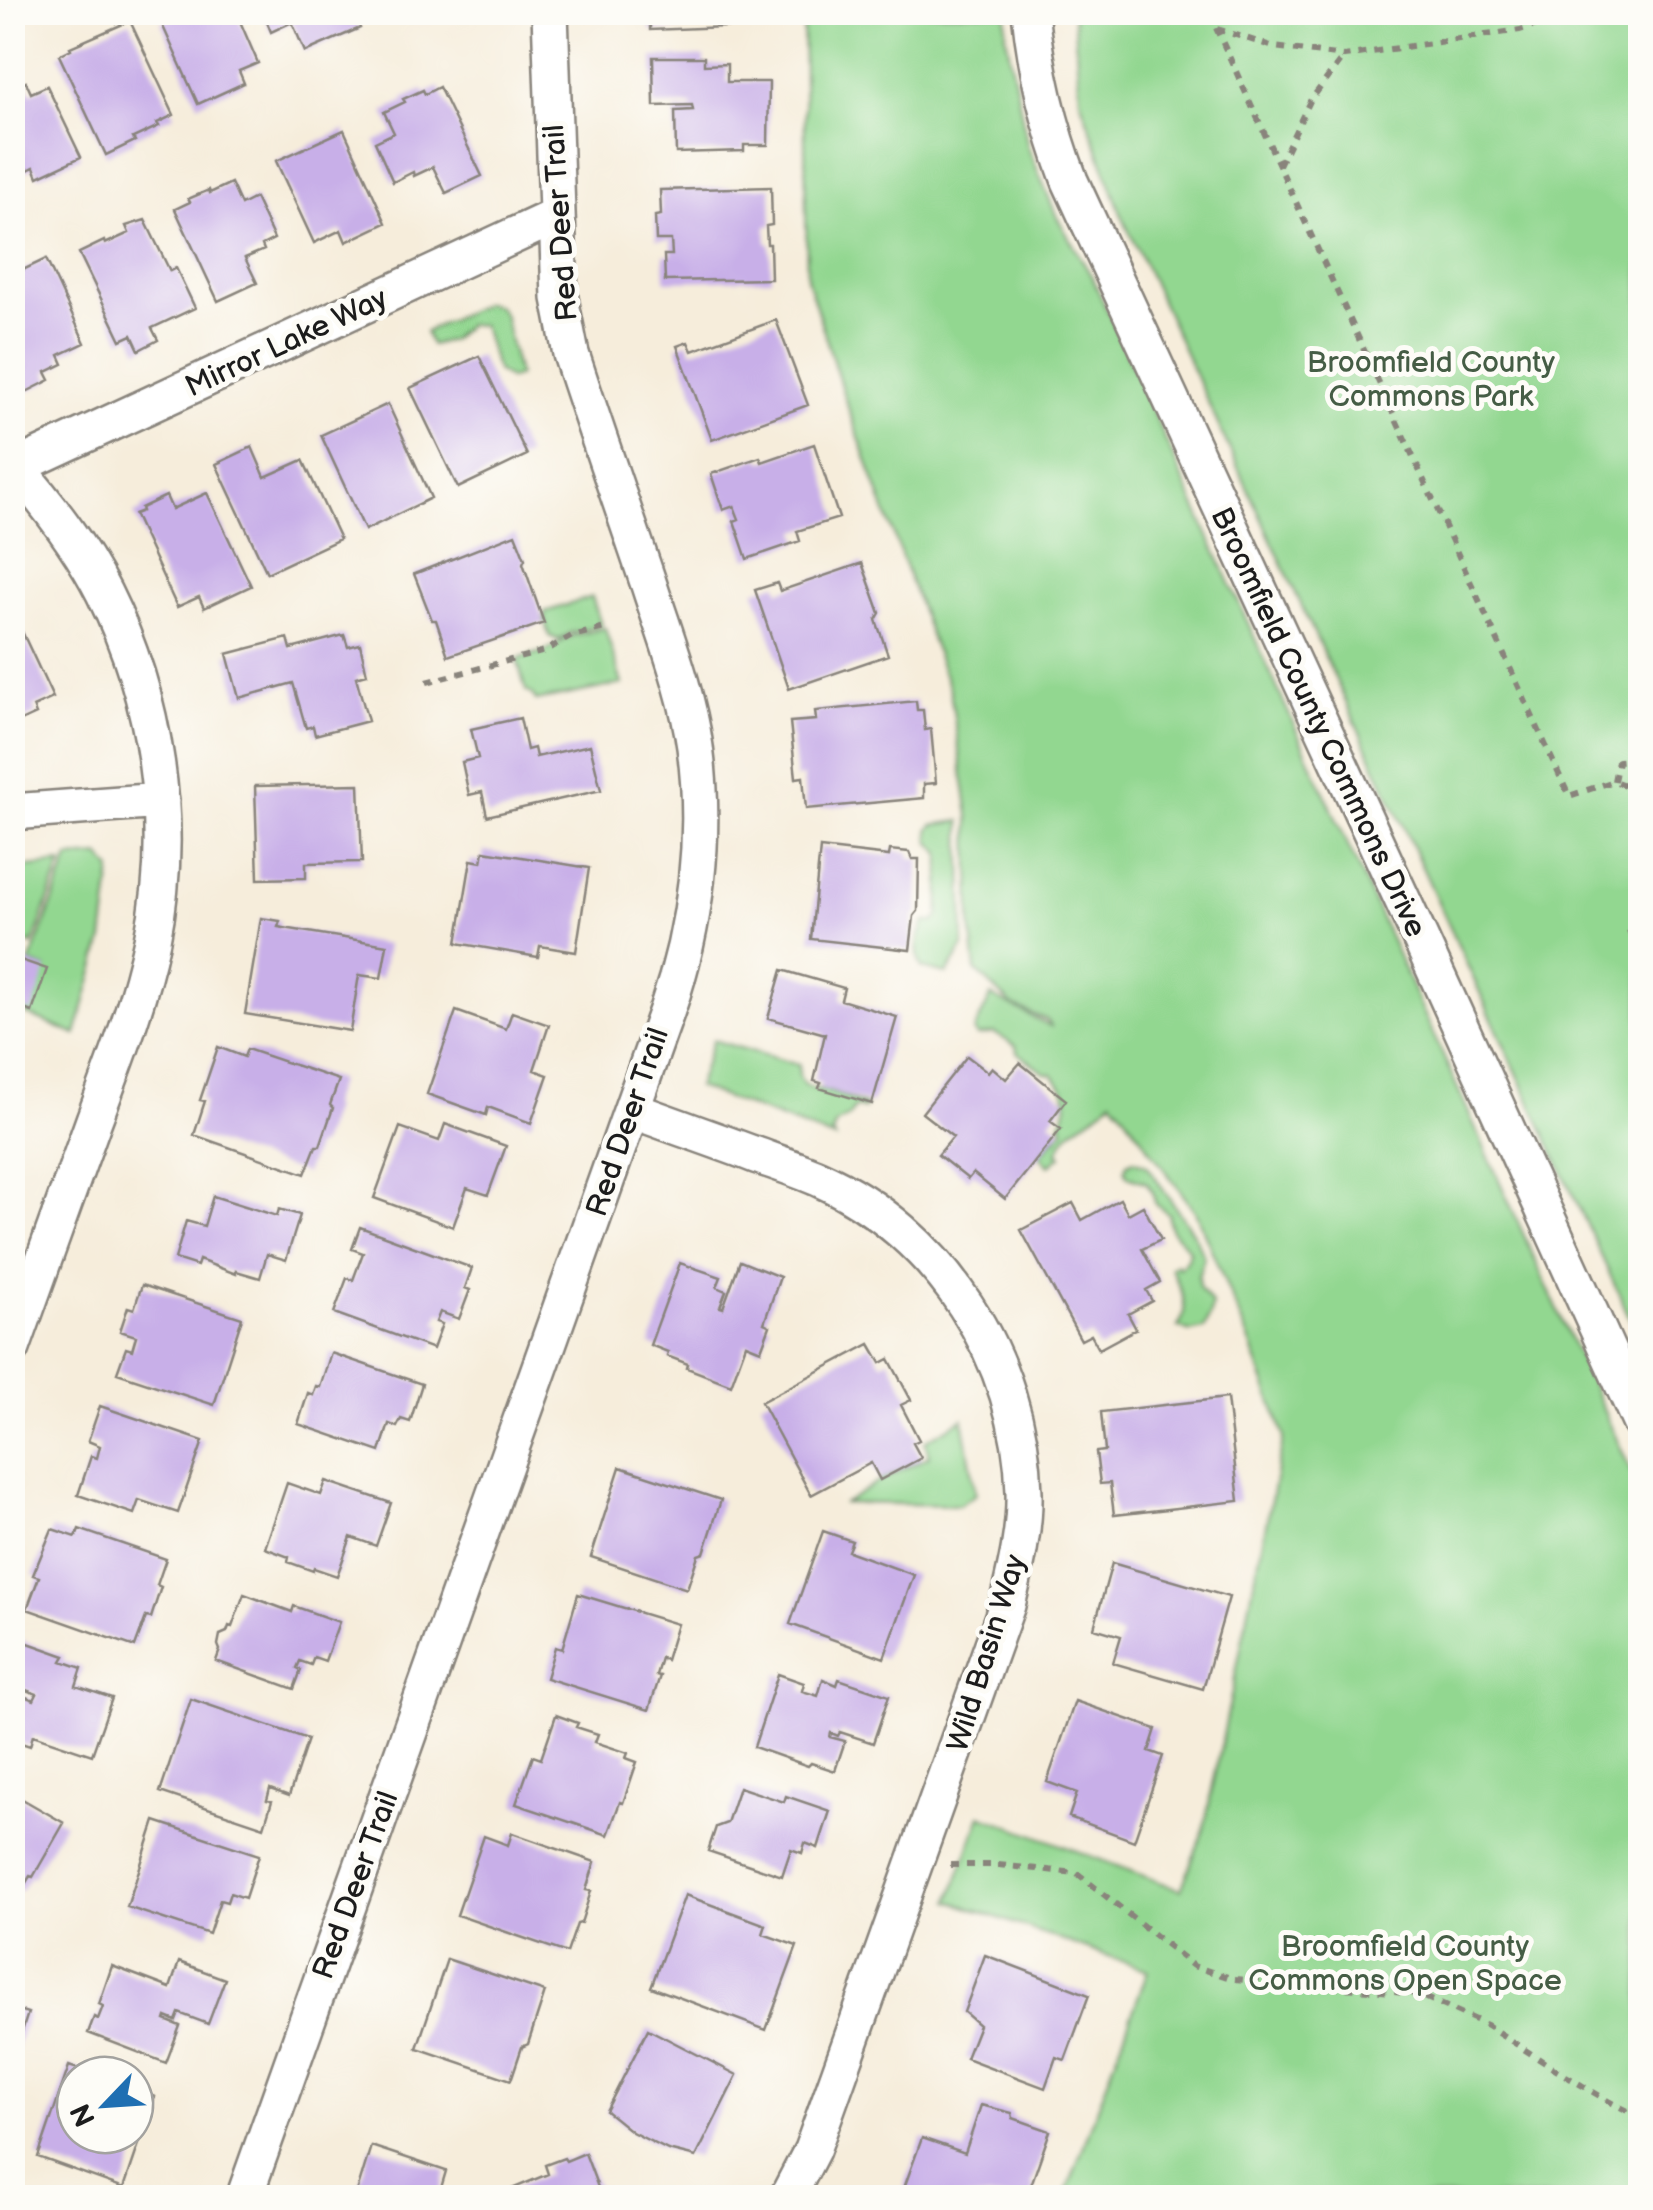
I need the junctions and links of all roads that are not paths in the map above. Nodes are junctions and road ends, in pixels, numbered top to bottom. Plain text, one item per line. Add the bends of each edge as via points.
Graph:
1 (550, 12) edge
2 (1030, 12) edge
3 (556, 216) junction
4 (14, 465) edge
5 (161, 800) junction
6 (12, 812) edge
7 (632, 1110) junction
8 (12, 1348) edge
9 (1640, 1422) edge
10 (244, 2198) edge
11 (787, 2198) edge

1 - 3 street, Red Deer Trail
2 - 9 street, Broomfield County Commons Drive via 1044,104 1070,181
3 - 4 street, Mirror Lake Way
3 - 7 street, Red Deer Trail via 570,354 680,681 696,760 695,896 680,970
4 - 5 street via 65,528 104,592 149,717
5 - 6 street
5 - 8 street via 153,937 134,1010
7 - 10 street, Red Deer Trail
7 - 11 street, Wild Basin Way via 819,1178 915,1244 982,1331 1020,1441 1020,1551 1008,1605 812,2150

